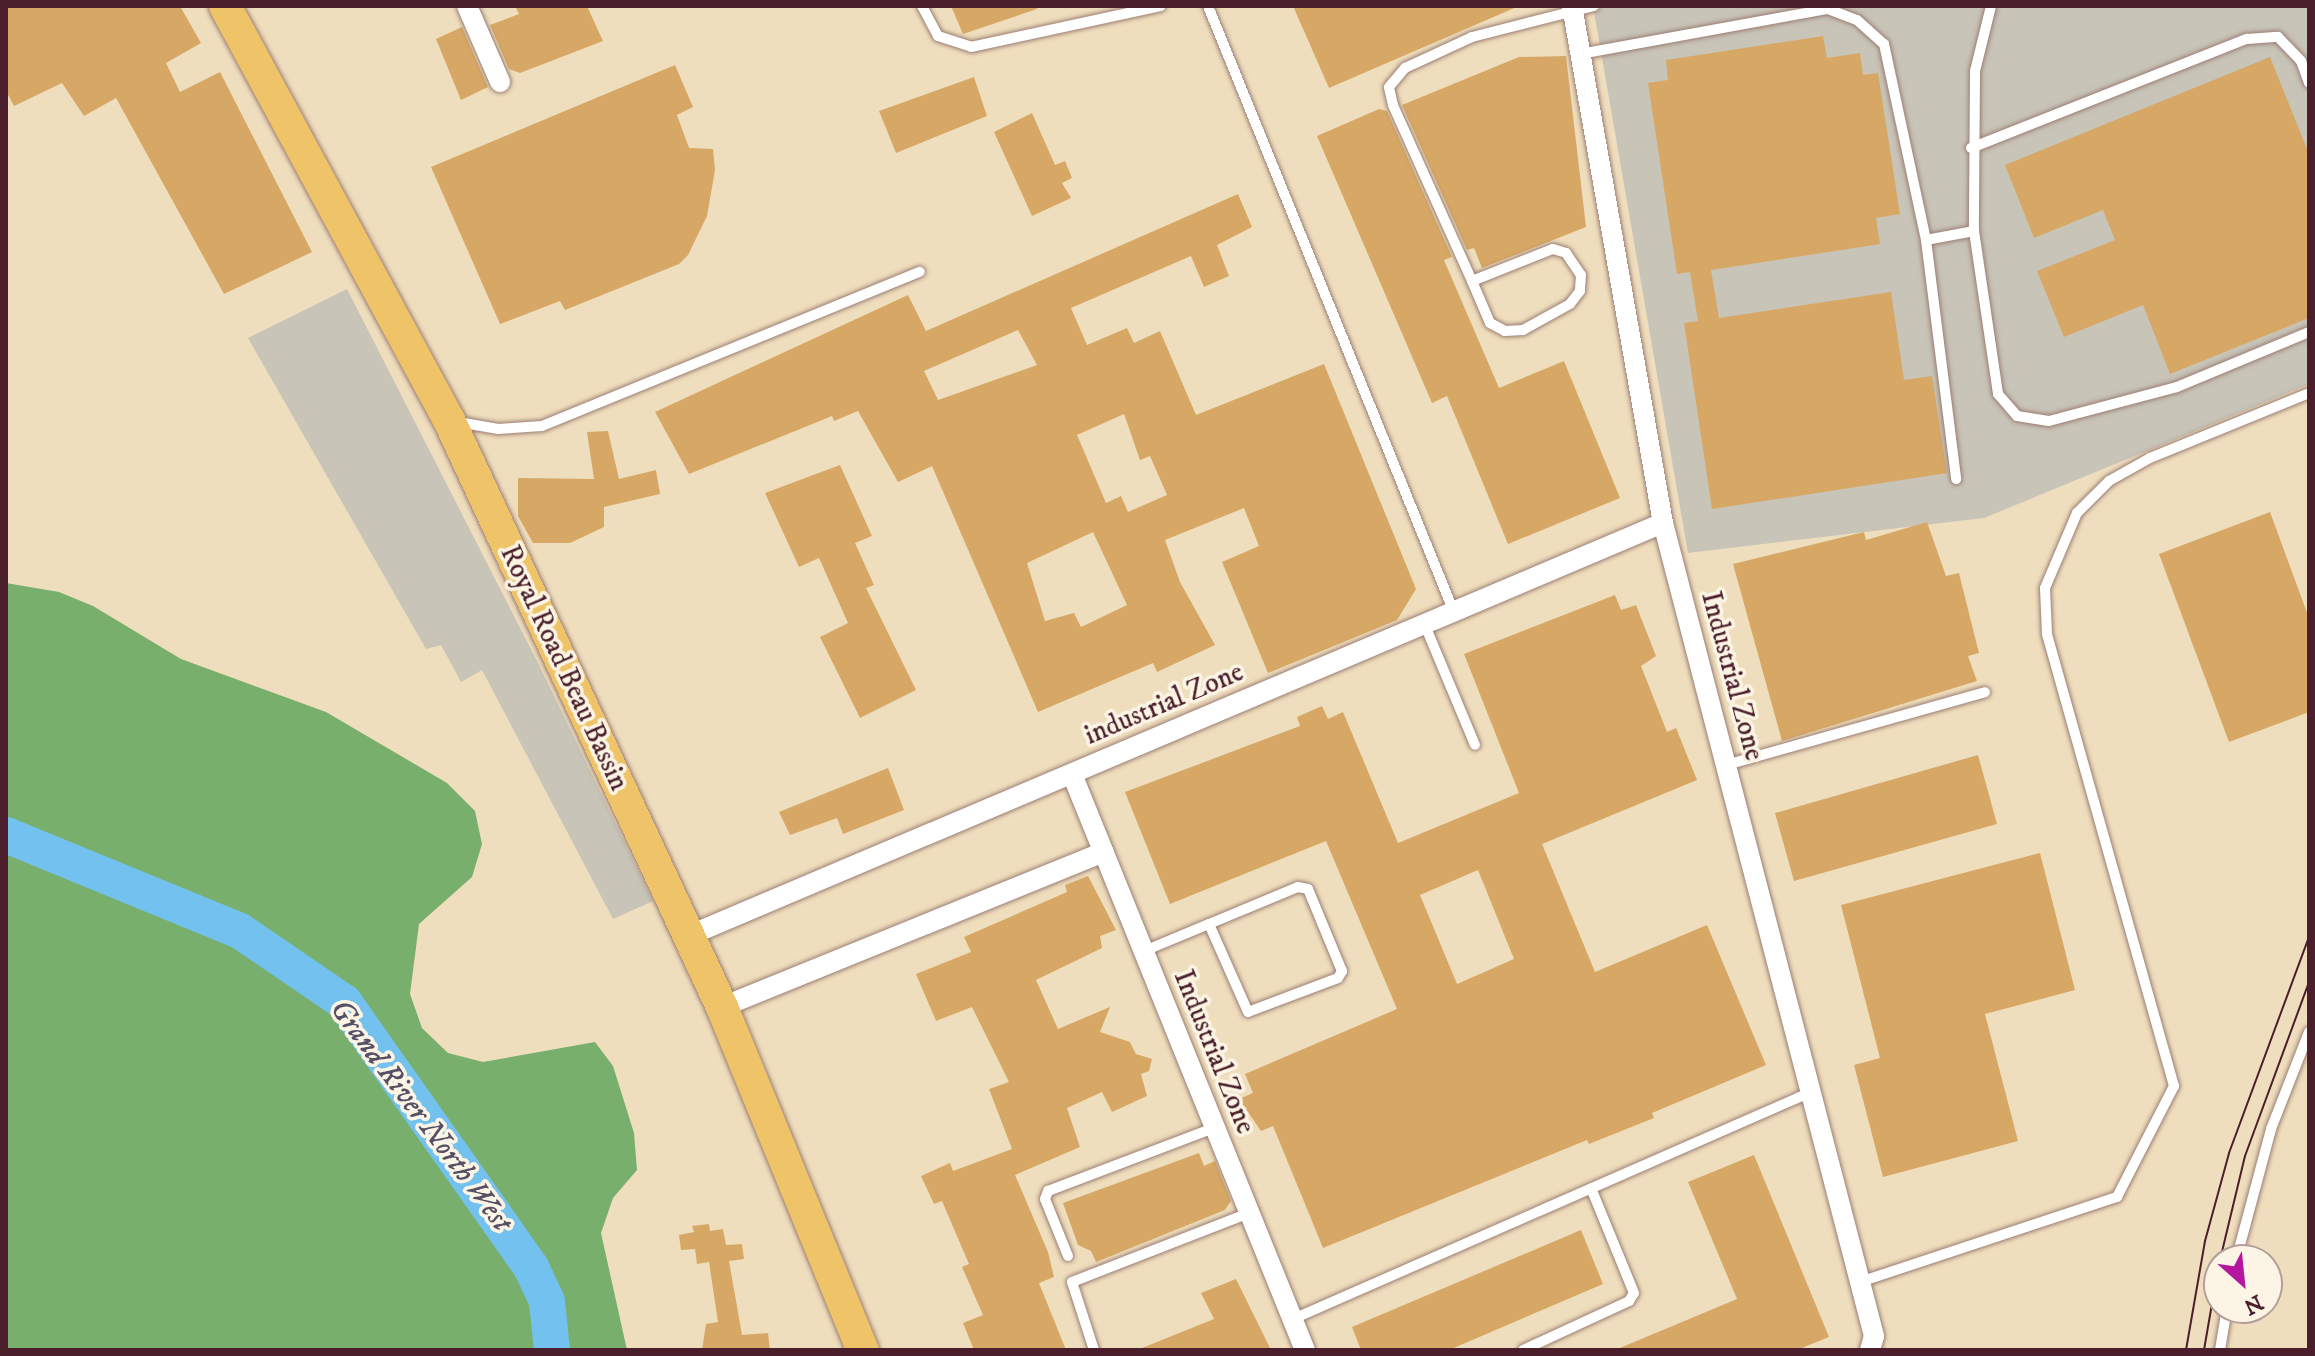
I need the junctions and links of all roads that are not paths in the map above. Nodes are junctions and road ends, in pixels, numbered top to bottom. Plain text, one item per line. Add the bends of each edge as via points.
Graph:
1 (225, 6) edge
2 (467, 6) edge
3 (922, 6) edge
4 (1161, 6) edge
5 (1208, 6) edge
6 (1594, 6) edge
7 (1991, 6) edge
8 (1572, 9) edge
9 (1580, 54) junction
10 (500, 82) dead end
11 (2309, 83) edge
12 (1971, 148) junction
13 (1974, 231) junction
14 (1926, 240) junction
15 (920, 272) dead end
16 (1472, 281) junction
17 (2309, 332) edge
18 (2309, 393) edge
19 (449, 420) junction
20 (1956, 479) dead end
21 (1663, 523) junction
22 (1454, 612) junction
23 (1424, 623) junction
24 (1985, 692) dead end
25 (1475, 745) dead end
26 (1726, 765) junction
27 (1072, 774) junction
28 (1104, 852) junction
29 (1209, 924) junction
30 (688, 936) junction
31 (1144, 951) junction
32 (722, 1007) junction
33 (2309, 1032) edge
34 (1811, 1092) junction
35 (1214, 1128) junction
36 (1591, 1188) junction
37 (1249, 1213) junction
38 (2240, 1244) edge
39 (1068, 1256) dead end
40 (1860, 1282) junction
41 (1293, 1319) junction
42 (2224, 1324) edge
43 (863, 1350) edge
44 (1094, 1350) edge
45 (1305, 1350) edge
46 (1523, 1350) edge
47 (1870, 1350) edge
48 (2220, 1350) edge

1 - 19 main road, Royal Road Beau Bassin
2 - 10 street
3 - 4 lane via 938,36 971,47
5 - 22 lane
6 - 8 lane
7 - 12 lane via 1975,71
8 - 9 street, Industrial Zone
8 - 16 lane via 1472,37 1405,68 1389,87
9 - 14 lane via 1828,9 1857,20 1884,44
9 - 21 street, Industrial Zone
11 - 12 lane via 2301,61 2278,37 2247,39
12 - 13 lane
13 - 14 lane
13 - 17 lane via 1998,394 2017,416 2049,421 2177,387
14 - 20 lane
15 - 19 lane via 542,426 498,429
16 - 16 lane via 1490,323 1505,331 1523,330 1570,304 1580,291 1581,275 1566,253 1553,249
18 - 40 lane via 2150,458 2109,481 2077,513 2045,588 2047,634 2174,1086 2117,1197
19 - 30 main road, Royal Road Beau Bassin
21 - 22 street, industrial Zone
21 - 26 street, Industrial Zone
22 - 23 street, industrial Zone
23 - 25 lane
23 - 27 street, industrial Zone
24 - 26 lane
26 - 34 street, Industrial Zone
27 - 28 street, Industrial Zone
27 - 30 street, industrial Zone
28 - 31 street, Industrial Zone
28 - 32 street
29 - 29 lane via 1298,887 1308,889 1342,971 1338,978 1248,1012
29 - 31 lane
30 - 32 main road, Royal Road Beau Bassin
31 - 35 street, Industrial Zone
32 - 43 main road, Royal Road Beau Bassin
33 - 38 lane via 2271,1129
34 - 36 lane
34 - 40 street, Industrial Zone
35 - 37 street, Industrial Zone
35 - 39 lane via 1048,1191 1045,1199
36 - 41 lane
36 - 46 lane via 1634,1293 1629,1301
37 - 41 street, Industrial Zone
37 - 44 lane via 1072,1282
40 - 47 street, Industrial Zone via 1874,1336
41 - 45 street, Industrial Zone
42 - 48 lane

